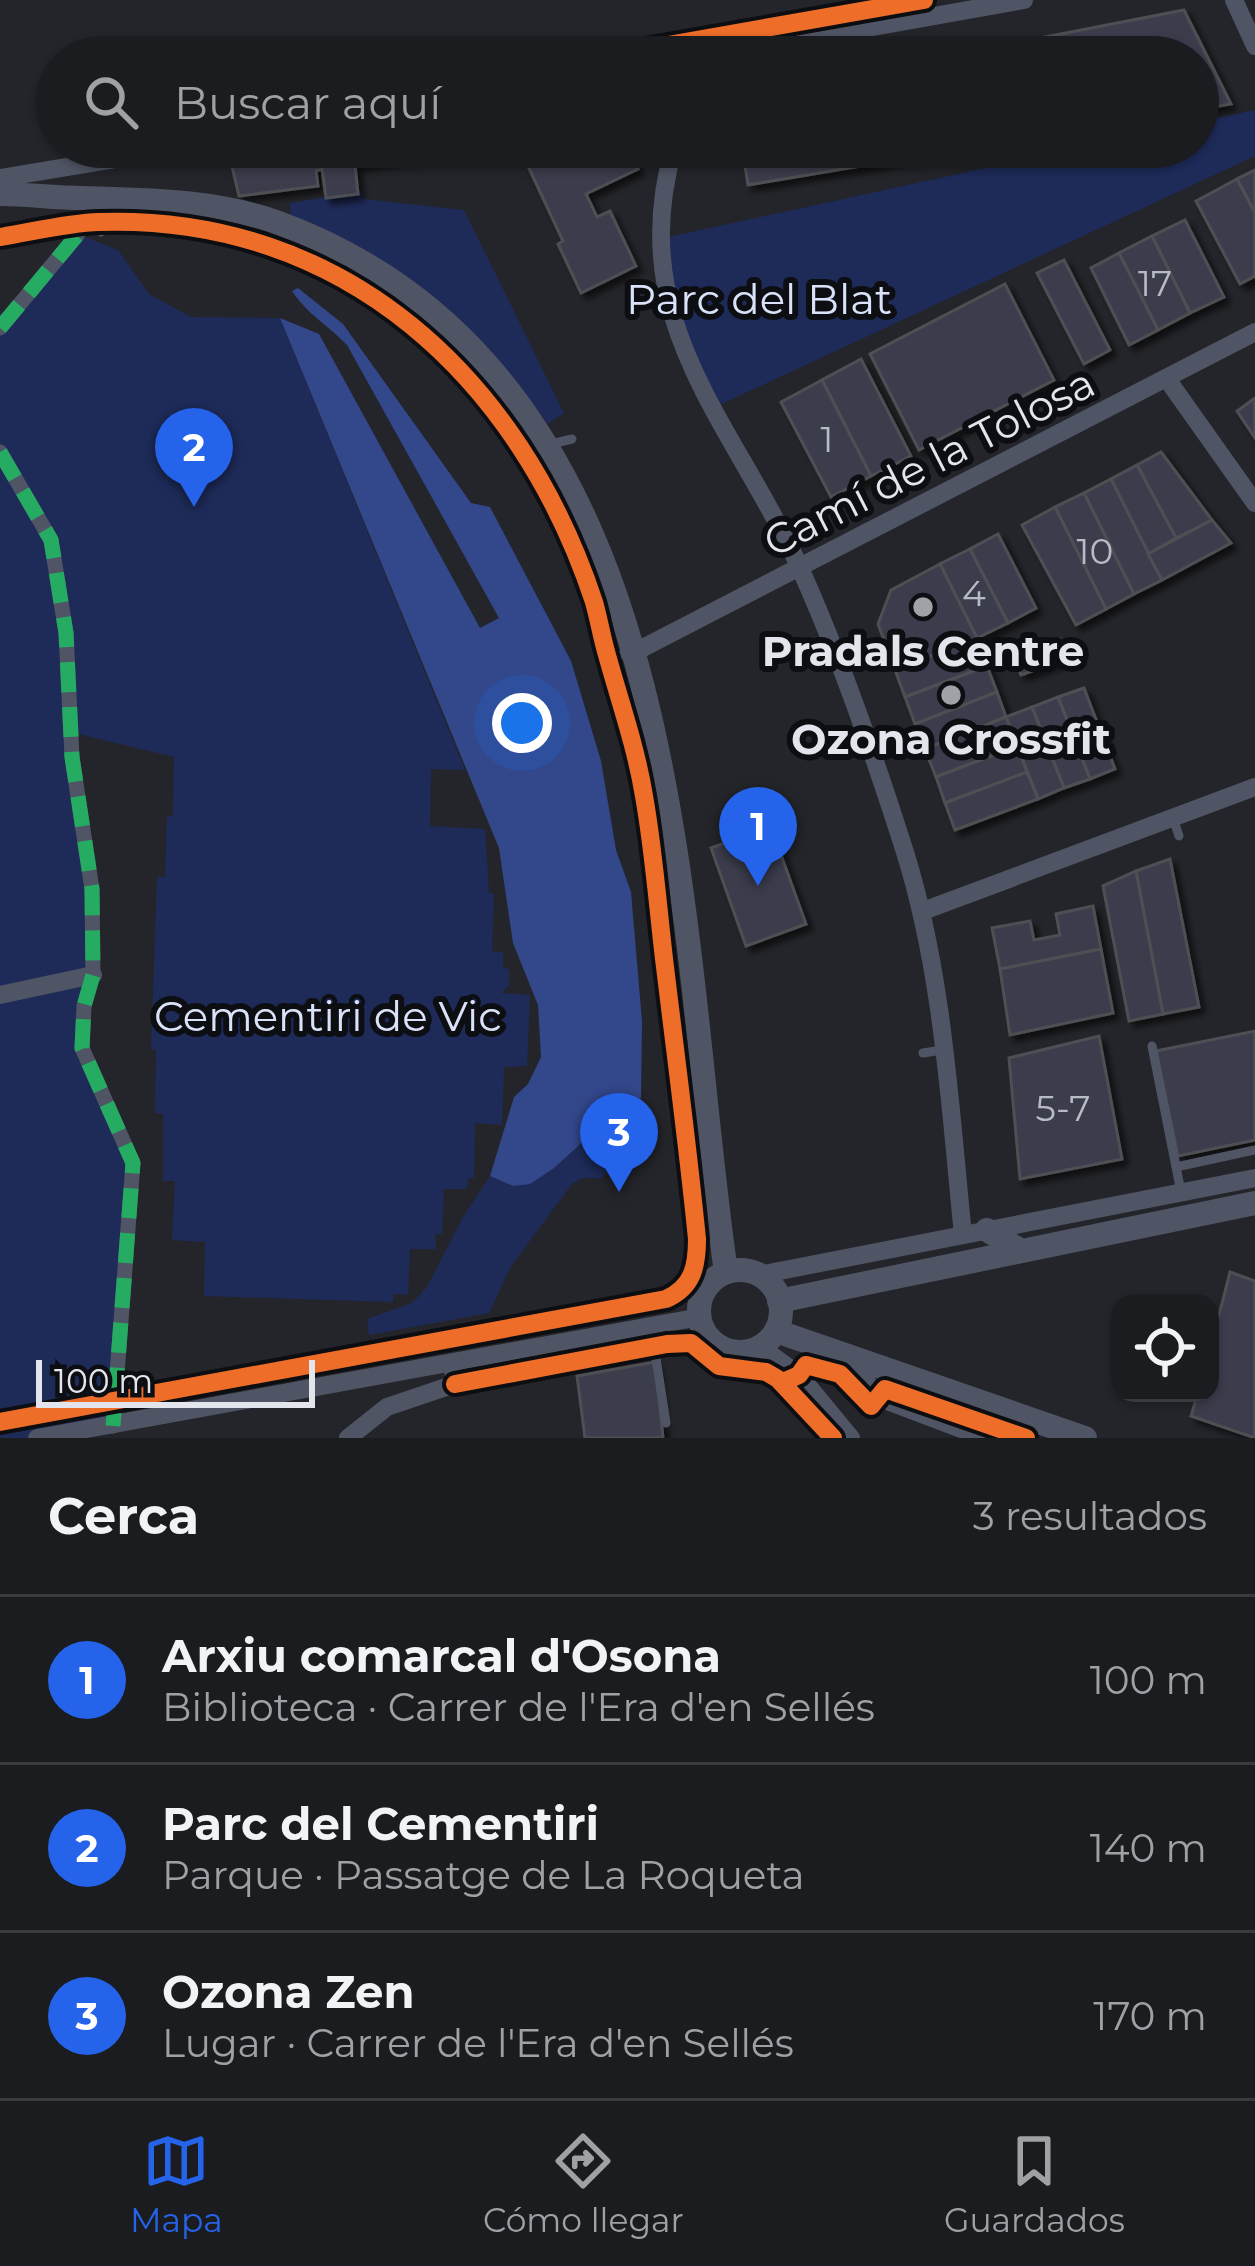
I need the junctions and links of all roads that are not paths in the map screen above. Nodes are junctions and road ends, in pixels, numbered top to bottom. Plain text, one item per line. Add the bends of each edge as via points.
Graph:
1 (1024, 0) edge
2 (1234, 0) edge
3 (822, 36) edge
4 (1255, 46) edge
5 (60, 168) edge
6 (668, 168) edge
7 (0, 178) edge
8 (0, 194) edge
9 (80, 199) junction
10 (0, 212) edge
11 (101, 232) dead end
12 (78, 234) dead end
13 (0, 328) edge
14 (1255, 332) edge
15 (1167, 379) junction
16 (0, 452) edge
17 (1255, 503) edge
18 (800, 568) junction
19 (635, 652) junction
20 (607, 658) dead end
21 (1255, 787) edge
22 (923, 911) junction
23 (93, 975) junction
24 (0, 995) edge
25 (1152, 1046) dead end
26 (1255, 1150) edge
27 (1176, 1167) junction
28 (1181, 1192) junction
29 (1254, 1197) edge
30 (975, 1233) junction
31 (1018, 1249) junction
32 (726, 1272) junction
33 (760, 1275) junction
34 (779, 1301) junction
35 (700, 1317) junction
36 (651, 1326) junction
37 (768, 1339) junction
38 (849, 1357) junction
39 (452, 1363) junction
40 (666, 1423) dead end
41 (113, 1426) junction
42 (47, 1437) edge
43 (348, 1438) edge
44 (851, 1438) edge
45 (985, 1438) edge
46 (1085, 1438) edge

1 - 3 street
2 - 4 street
5 - 7 street
6 - 18 street via 659,239 666,301 704,392
8 - 9 street
9 - 10 street
9 - 11 lane
9 - 19 street via 206,206 277,222 362,261 436,312 559,442
12 - 13 street
14 - 15 street, Camí de la Tolosa
15 - 17 street
15 - 18 street, Camí de la Tolosa
16 - 23 street via 51,540 92,890
18 - 19 street, Camí de la Tolosa
18 - 22 street
19 - 20 lane
19 - 32 street via 674,837 696,1131
21 - 22 street via 1176,827
22 - 30 street via 933,1051
23 - 24 street
23 - 41 street via 82,1048 133,1163
25 - 27 lane
26 - 27 lane
27 - 28 lane
28 - 29 street
28 - 30 street
29 - 31 street
30 - 31 street
30 - 33 street
31 - 34 street
32 - 33 street
32 - 35 street via 705,1290
33 - 34 street
34 - 37 street
35 - 36 street
35 - 37 street via 719,1346 739,1352
36 - 39 street
36 - 40 lane
37 - 38 street
37 - 44 street
38 - 45 street via 877,1397
38 - 46 street
39 - 41 street
39 - 43 street via 455,1384 387,1407
41 - 42 street

